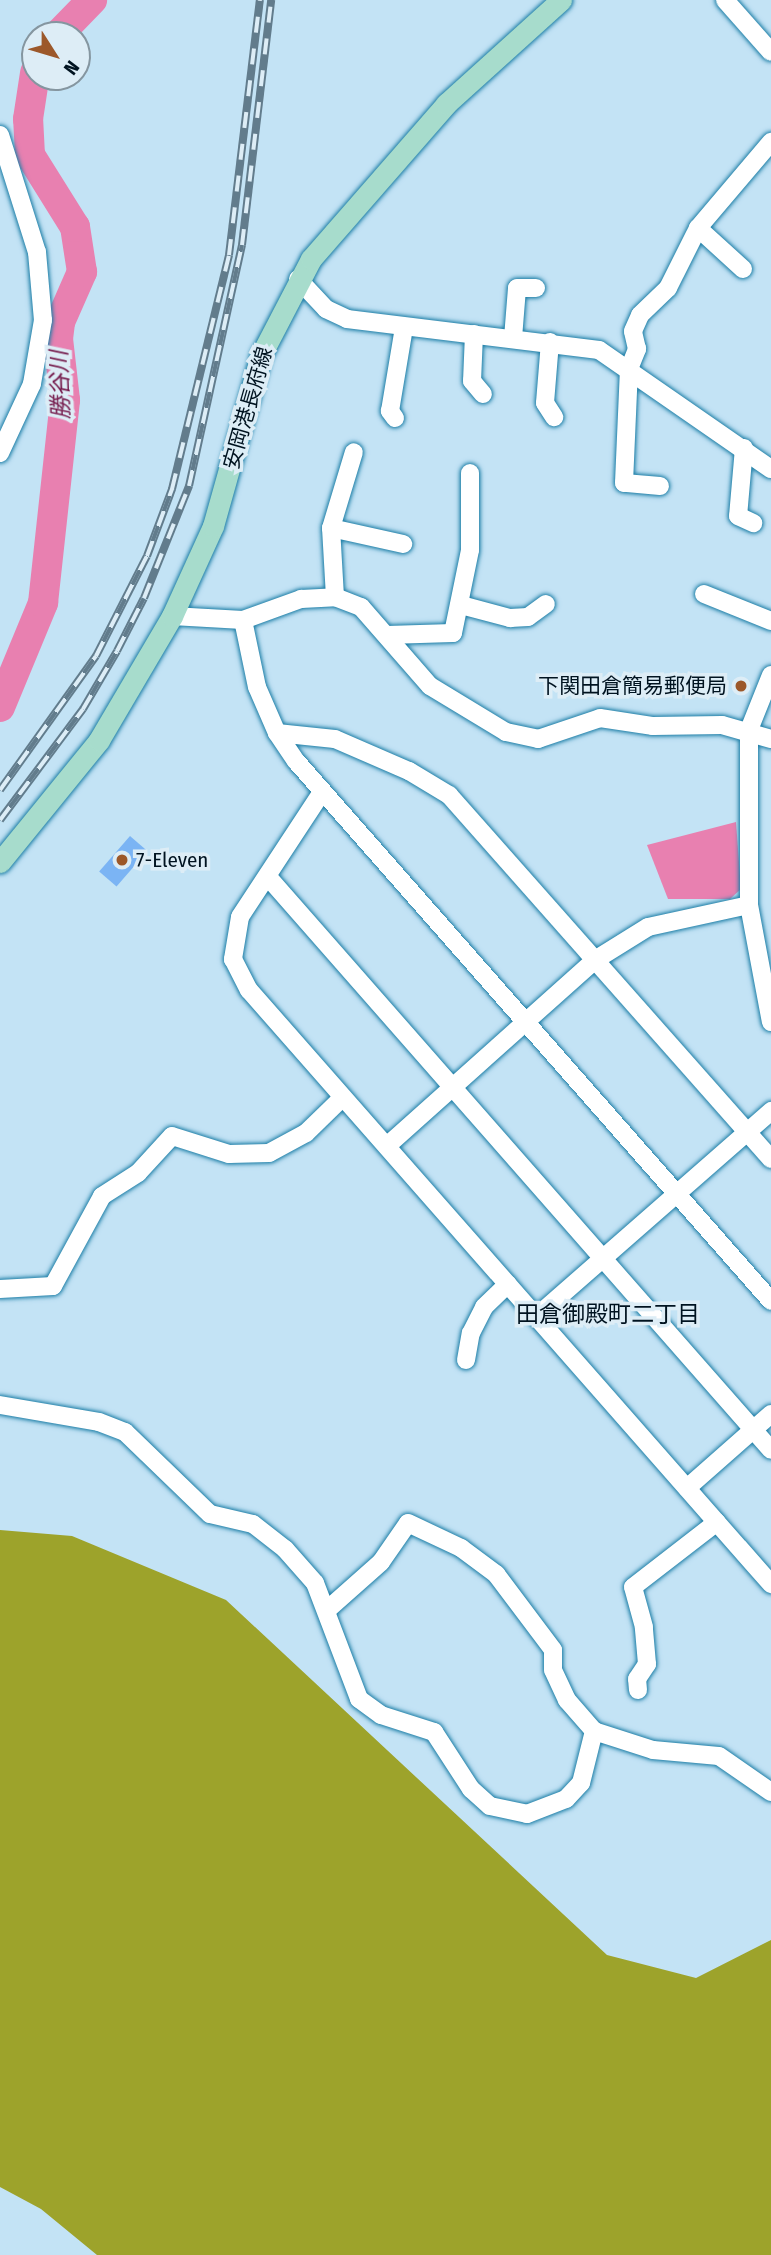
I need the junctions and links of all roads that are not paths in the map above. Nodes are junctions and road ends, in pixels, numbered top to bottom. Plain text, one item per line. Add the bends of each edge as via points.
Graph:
1 (561, 0) edge
2 (725, 0) edge
3 (771, 52) edge
4 (0, 135) edge
5 (771, 142) edge
6 (698, 229) junction
7 (743, 269) dead end
8 (298, 279) junction
9 (536, 288) dead end
10 (404, 327) junction
11 (474, 334) junction
12 (513, 338) junction
13 (550, 342) junction
14 (629, 369) junction
15 (483, 394) dead end
16 (554, 416) dead end
17 (395, 418) dead end
18 (744, 448) junction
19 (354, 452) dead end
20 (0, 453) edge
21 (771, 469) edge
22 (470, 473) dead end
23 (660, 486) dead end
24 (753, 523) dead end
25 (331, 528) junction
26 (403, 544) dead end
27 (704, 594) dead end
28 (335, 597) junction
29 (546, 604) dead end
30 (461, 605) junction
31 (172, 616) junction
32 (243, 620) junction
33 (771, 621) edge
34 (387, 635) junction
35 (771, 675) edge
36 (769, 694) edge
37 (749, 730) junction
38 (277, 733) junction
39 (771, 739) edge
40 (322, 792) junction
41 (0, 863) edge
42 (268, 877) junction
43 (749, 905) junction
44 (595, 961) junction
45 (771, 1022) edge
46 (524, 1025) junction
47 (452, 1086) junction
48 (342, 1098) junction
49 (771, 1111) edge
50 (747, 1132) junction
51 (388, 1145) junction
52 (771, 1159) edge
53 (676, 1194) junction
54 (603, 1258) junction
55 (508, 1284) junction
56 (0, 1289) edge
57 (771, 1301) edge
58 (536, 1317) junction
59 (466, 1360) dead end
60 (0, 1405) edge
61 (771, 1414) edge
62 (754, 1429) junction
63 (771, 1450) edge
64 (687, 1488) junction
65 (717, 1522) junction
66 (771, 1584) edge
67 (327, 1610) junction
68 (638, 1690) dead end
69 (594, 1731) junction
70 (771, 1792) edge

1 - 8 main road, 安岡港長府線 via 446,104 342,220
2 - 3 street
4 - 20 street via 37,252 43,320 32,384
5 - 6 street
6 - 7 street
6 - 14 street via 668,288 640,315 633,331 637,349
8 - 10 street via 326,309 346,319
8 - 31 main road, 安岡港長府線 via 261,355 213,526
9 - 12 street via 517,288
10 - 11 street
10 - 17 street via 390,411
11 - 12 street
11 - 15 street via 472,381
12 - 13 street
13 - 14 street via 599,350
13 - 16 street via 545,403
14 - 18 street via 682,411
14 - 23 street via 624,484
18 - 21 street
18 - 24 street via 738,516
19 - 25 street
22 - 30 street via 470,550
25 - 26 street
25 - 28 street
27 - 33 street
28 - 32 street via 301,599
28 - 34 street via 361,607
29 - 30 street via 528,617 510,618
30 - 34 street via 453,633
31 - 32 street
31 - 41 main road, 安岡港長府線 via 99,740
32 - 38 street via 257,687
34 - 37 street via 430,686 506,732 538,739 600,718 653,726 722,725
35 - 36 street
36 - 37 street
37 - 39 street
37 - 43 street
38 - 40 street
38 - 44 street via 335,739 449,795
40 - 42 street
40 - 46 street
42 - 47 street
42 - 48 street via 240,917 233,960 249,990
43 - 44 street via 648,927
43 - 45 street
44 - 46 street
44 - 50 street
46 - 47 street
46 - 53 street
47 - 51 street
47 - 54 street
48 - 51 street
48 - 56 street via 306,1133 268,1153 229,1154 172,1136 138,1173 102,1196 53,1286
49 - 50 street
50 - 52 street
50 - 53 street
51 - 55 street
53 - 54 street
53 - 57 street
54 - 58 street
54 - 62 street
55 - 58 street
55 - 59 street via 484,1307 471,1333
58 - 64 street
60 - 67 street via 99,1422 125,1432 210,1514 253,1524 285,1549 314,1583
61 - 62 street
62 - 63 street
62 - 64 street
64 - 65 street
65 - 66 street
65 - 68 street via 633,1587 644,1627 647,1664 637,1679
67 - 69 street via 381,1562 408,1523 461,1548 496,1574 505,1592 553,1650 553,1670 568,1700
67 - 69 street via 359,1699 381,1715 434,1732 471,1789 490,1806 527,1814 566,1799 581,1783
69 - 70 street via 653,1750 719,1756

